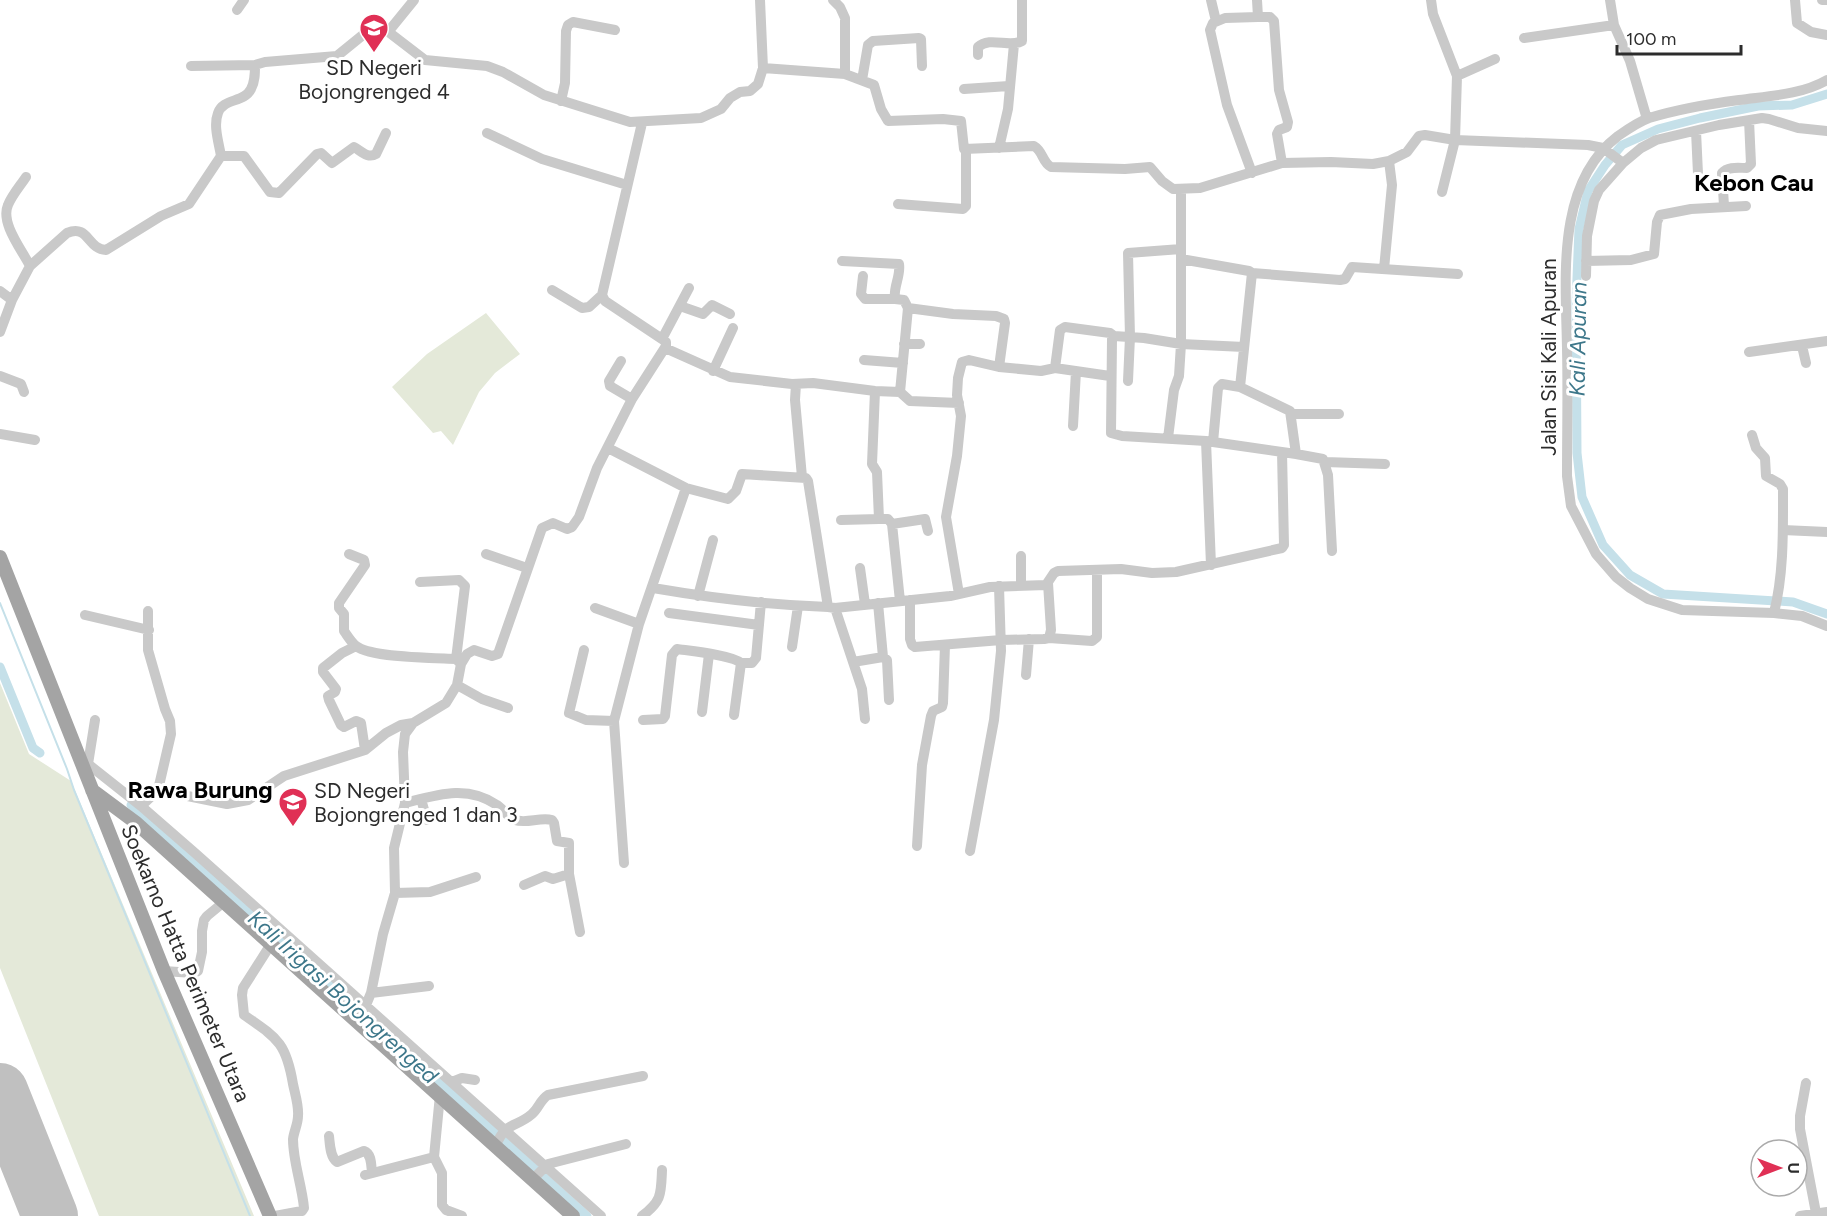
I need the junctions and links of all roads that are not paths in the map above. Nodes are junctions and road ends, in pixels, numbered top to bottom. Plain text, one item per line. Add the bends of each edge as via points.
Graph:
1 (244, 0) edge
2 (414, 0) edge
3 (760, 0) edge
4 (833, 0) edge
5 (1022, 0) edge
6 (1211, 0) edge
7 (1257, 0) edge
8 (1431, 0) edge
9 (1610, 0) edge
10 (1795, 0) edge
11 (1822, 0) edge
12 (1827, 0) edge
13 (237, 10) dead end
14 (1258, 17) junction
15 (1216, 21) junction
16 (1614, 25) junction
17 (615, 30) dead end
18 (388, 32) junction
19 (1827, 35) edge
20 (1524, 38) dead end
21 (1014, 44) junction
22 (978, 55) dead end
23 (1495, 59) dead end
24 (255, 65) junction
25 (190, 66) dead end
26 (922, 66) dead end
27 (762, 68) junction
28 (845, 74) junction
29 (1457, 76) junction
30 (862, 80) junction
31 (1827, 80) edge
32 (1009, 86) junction
33 (964, 88) dead end
34 (561, 101) junction
35 (1647, 119) junction
36 (1749, 120) junction
37 (642, 123) junction
38 (1696, 131) junction
39 (1827, 131) edge
40 (386, 133) dead end
41 (488, 134) dead end
42 (1455, 140) junction
43 (999, 148) junction
44 (966, 150) junction
45 (1606, 150) junction
46 (221, 156) junction
47 (1389, 161) junction
48 (1620, 161) junction
49 (1282, 163) junction
50 (1252, 173) junction
51 (1698, 174) dead end
52 (26, 177) dead end
53 (627, 184) junction
54 (1181, 189) junction
55 (1442, 192) dead end
56 (898, 204) dead end
57 (1724, 206) junction
58 (1746, 206) dead end
59 (1181, 254) junction
60 (842, 261) dead end
61 (1586, 261) junction
62 (30, 266) junction
63 (1384, 269) junction
64 (1252, 273) junction
65 (1458, 274) dead end
66 (863, 276) dead end
67 (1586, 276) dead end
68 (689, 288) dead end
69 (552, 290) dead end
70 (0, 291) edge
71 (602, 295) junction
72 (895, 299) junction
73 (12, 300) junction
74 (680, 306) junction
75 (908, 308) junction
76 (730, 314) dead end
77 (733, 328) dead end
78 (0, 332) edge
79 (1114, 336) junction
80 (1130, 337) junction
81 (1827, 341) edge
82 (664, 344) junction
83 (904, 344) junction
84 (920, 344) dead end
85 (1181, 344) junction
86 (1802, 346) junction
87 (1244, 347) junction
88 (1749, 352) dead end
89 (864, 360) dead end
90 (621, 362) dead end
91 (903, 363) junction
92 (1806, 363) dead end
93 (999, 367) junction
94 (1055, 368) junction
95 (713, 371) junction
96 (1076, 371) junction
97 (0, 376) edge
98 (1110, 376) junction
99 (1128, 381) dead end
100 (796, 384) junction
101 (1240, 387) junction
102 (875, 391) junction
103 (24, 392) dead end
104 (900, 392) junction
105 (632, 399) junction
106 (959, 403) junction
107 (1291, 414) junction
108 (1339, 414) dead end
109 (1073, 426) dead end
110 (0, 434) edge
111 (1752, 435) dead end
112 (1168, 438) junction
113 (35, 440) dead end
114 (1210, 442) junction
115 (608, 448) junction
116 (1282, 452) junction
117 (1296, 454) junction
118 (1325, 462) junction
119 (1385, 465) dead end
120 (802, 477) junction
121 (686, 488) junction
122 (879, 519) junction
123 (841, 520) dead end
124 (892, 524) junction
125 (1783, 530) junction
126 (928, 531) dead end
127 (1827, 532) edge
128 (713, 540) dead end
129 (1332, 551) dead end
130 (349, 554) dead end
131 (486, 554) dead end
132 (1022, 556) dead end
133 (0, 557) edge
134 (1211, 565) junction
135 (527, 568) junction
136 (860, 568) dead end
137 (1097, 572) junction
138 (420, 582) dead end
139 (1048, 583) junction
140 (1021, 585) junction
141 (999, 586) junction
142 (653, 588) junction
143 (959, 594) junction
144 (698, 596) junction
145 (905, 600) junction
146 (761, 602) junction
147 (878, 603) junction
148 (865, 604) junction
149 (798, 606) junction
150 (595, 608) dead end
151 (832, 608) junction
152 (1775, 610) junction
153 (148, 611) dead end
154 (669, 613) dead end
155 (85, 615) dead end
156 (639, 624) junction
157 (759, 625) junction
158 (1827, 626) edge
159 (148, 630) junction
160 (1048, 638) junction
161 (1029, 639) junction
162 (1001, 640) junction
163 (945, 645) junction
164 (356, 646) junction
165 (792, 646) dead end
166 (585, 650) dead end
167 (709, 654) junction
168 (883, 657) junction
169 (458, 661) junction
170 (853, 662) junction
171 (741, 663) junction
172 (1026, 675) dead end
173 (457, 686) junction
174 (889, 700) dead end
175 (508, 708) dead end
176 (702, 712) dead end
177 (734, 715) dead end
178 (865, 719) dead end
179 (95, 720) dead end
180 (642, 720) dead end
181 (614, 721) junction
182 (413, 723) junction
183 (365, 750) junction
184 (86, 765) junction
185 (92, 790) junction
186 (158, 790) junction
187 (421, 799) junction
188 (405, 803) junction
189 (141, 806) junction
190 (427, 820) dead end
191 (917, 846) dead end
192 (970, 851) dead end
193 (624, 863) dead end
194 (206, 874) junction
195 (569, 874) junction
196 (476, 877) dead end
197 (524, 885) dead end
198 (395, 893) junction
199 (224, 902) junction
200 (580, 932) dead end
201 (271, 944) junction
202 (164, 971) junction
203 (429, 986) dead end
204 (371, 993) junction
205 (361, 1012) junction
206 (643, 1076) dead end
207 (475, 1080) dead end
208 (452, 1082) junction
209 (1806, 1083) dead end
210 (440, 1095) junction
211 (329, 1136) dead end
212 (499, 1137) junction
213 (626, 1144) dead end
214 (434, 1157) junction
215 (544, 1167) junction
216 (662, 1170) dead end
217 (533, 1179) junction
218 (1821, 1212) edge
219 (270, 1216) edge
220 (275, 1216) edge
221 (462, 1216) edge
222 (573, 1216) edge
223 (601, 1216) edge
224 (642, 1216) edge
225 (1800, 1216) edge

1 - 13 street
2 - 18 street
3 - 27 street
4 - 28 street via 845,18
5 - 21 street via 1023,39
6 - 15 street
7 - 14 street
8 - 29 street
9 - 16 street
10 - 19 street via 1797,23 1811,32
11 - 12 street
14 - 15 street
14 - 49 street via 1274,21 1279,90 1288,122 1277,134
15 - 50 street via 1209,30 1221,83
16 - 20 street
16 - 35 street
17 - 34 street via 573,22 568,25
18 - 24 street via 382,27 369,30 337,56
18 - 34 street via 425,60 487,66
21 - 22 street via 984,43 978,47
21 - 32 street
23 - 29 street
24 - 25 street
24 - 46 street via 251,91 224,104 218,112
26 - 30 street via 921,39 873,41 868,45
27 - 28 street
27 - 37 street via 758,84 730,98 715,112 701,118
28 - 30 street
29 - 42 street
30 - 44 street via 874,84 888,121 961,121 962,146
31 - 35 street, Jalan Sisi Kali Apuran via 1797,92 1705,105
32 - 33 street
32 - 43 street
34 - 37 street
35 - 45 street, Jalan Sisi Kali Apuran via 1629,128
36 - 38 street
36 - 39 street via 1769,119
36 - 57 street via 1751,164 1722,173
37 - 53 street
38 - 48 street via 1648,143
38 - 51 street
40 - 46 street via 373,156 354,147 332,163 317,154 275,194 244,156
41 - 53 street via 542,159
42 - 45 street via 1579,144
42 - 47 street via 1419,136 1407,152
42 - 55 street
43 - 44 street
43 - 54 street via 1034,146 1050,167 1150,166 1168,187
44 - 56 street via 963,209
45 - 48 street
45 - 152 street, Jalan Sisi Kali Apuran via 1577,194 1567,253 1567,477 1571,506 1596,554 1616,577 1648,599 1682,610
46 - 62 street via 189,204 161,216 106,250 98,249 82,232 67,233
47 - 49 street
47 - 63 street via 1392,185
48 - 61 street via 1594,201
49 - 50 street
50 - 54 street via 1219,184
52 - 62 street via 6,214 7,224
53 - 71 street
54 - 59 street
57 - 58 street
57 - 61 street via 1660,215 1655,251 1650,256
59 - 64 street
59 - 80 street via 1128,254
59 - 85 street
60 - 72 street via 899,264
61 - 67 street
62 - 73 street
63 - 64 street via 1352,267 1340,280
63 - 65 street
64 - 87 street
66 - 72 street via 861,294 865,299
68 - 74 street
69 - 71 street via 582,308 590,307
70 - 73 street
71 - 82 street
72 - 75 street via 904,300
73 - 78 street
74 - 76 street via 703,314 715,305
74 - 82 street
75 - 83 street
75 - 93 street via 1004,319
77 - 95 street
79 - 80 street
79 - 94 street via 1065,327 1060,330
79 - 98 street
80 - 85 street
80 - 99 street
81 - 86 street
82 - 95 street
82 - 105 street
83 - 84 street
83 - 91 street
85 - 87 street
85 - 112 street
86 - 88 street
86 - 92 street
87 - 101 street
89 - 91 street
90 - 105 street via 610,386
91 - 104 street
93 - 94 street via 1041,371
93 - 106 street via 962,362
94 - 96 street
95 - 100 street via 740,379
96 - 98 street
96 - 109 street
97 - 103 street via 21,384
98 - 112 street via 1111,433
100 - 102 street
100 - 120 street
101 - 107 street via 1288,409
101 - 114 street via 1222,384 1218,388
102 - 104 street
102 - 122 street via 872,464 877,472
104 - 106 street via 910,401
105 - 115 street
106 - 143 street via 957,456 946,517
107 - 108 street
107 - 117 street
110 - 113 street
111 - 125 street via 1765,458 1766,476 1782,486
112 - 114 street
114 - 116 street
114 - 134 street
115 - 121 street
115 - 135 street via 590,482 576,523 567,529 553,523 542,528
116 - 117 street
116 - 134 street via 1284,547
117 - 118 street via 1323,458
118 - 119 street
118 - 129 street
120 - 121 street via 742,474 736,491 728,499
120 - 151 street via 808,482
121 - 142 street
122 - 123 street
122 - 124 street via 888,519
124 - 126 street via 925,519
124 - 145 street
125 - 127 street
125 - 152 street
128 - 144 street
130 - 164 street via 364,560 365,565 339,603 344,631
131 - 135 street
132 - 140 street
133 - 184 main road, Soekarno Hatta Perimeter Utara
134 - 137 street via 1176,572
135 - 169 street via 498,654 474,650
136 - 148 street
137 - 139 street via 1058,571
137 - 160 street via 1097,637 1092,641
138 - 169 street via 459,580 465,586
139 - 140 street
139 - 160 street
140 - 141 street
141 - 143 street
141 - 162 street
142 - 144 street
142 - 156 street
143 - 145 street
144 - 146 street
145 - 147 street
145 - 163 street via 912,645
146 - 149 street
146 - 157 street
147 - 148 street
147 - 168 street
148 - 151 street
149 - 151 street
149 - 165 street
150 - 156 street
151 - 170 street
152 - 158 street, Jalan Sisi Kali Apuran
153 - 159 street
154 - 157 street
155 - 159 street
156 - 181 street
157 - 171 street via 756,658 752,663
159 - 186 street via 148,650 171,734
160 - 161 street
161 - 162 street
161 - 172 street
162 - 163 street
162 - 192 street via 994,720
163 - 191 street via 943,703 931,716 922,765
164 - 169 street via 388,654
164 - 183 street via 342,653 323,672 336,689 328,696 341,725 361,723
166 - 181 street via 569,713 586,720
167 - 171 street
167 - 176 street
167 - 180 street via 674,651 665,717
168 - 170 street
168 - 174 street via 887,660
169 - 173 street
170 - 178 street via 862,689
171 - 177 street
173 - 175 street
173 - 182 street via 446,703
179 - 184 street
181 - 193 street
182 - 183 street via 386,733
182 - 188 street via 405,734 403,752
183 - 186 street via 284,776 248,800 227,804
184 - 185 main road, Soekarno Hatta Perimeter Utara
184 - 189 street
185 - 194 main road
185 - 202 main road, Soekarno Hatta Perimeter Utara
186 - 189 street
187 - 188 street
187 - 190 street
187 - 195 street via 467,793 497,805 518,821 552,820 557,841 569,843
188 - 198 street via 394,848
189 - 194 street
194 - 199 main road
194 - 205 street via 333,978
195 - 197 street via 553,879 545,876
195 - 200 street
196 - 198 street via 430,892
198 - 204 street
199 - 201 main road
199 - 202 street via 204,920 198,971
201 - 205 main road
201 - 220 street via 243,987 242,995 244,1015 275,1037 290,1062 298,1109 293,1139 304,1208
202 - 219 main road, Soekarno Hatta Perimeter Utara
203 - 204 street
204 - 205 street
205 - 208 street
205 - 210 main road
206 - 212 street via 548,1095 533,1113
207 - 208 street via 462,1078
208 - 212 street
209 - 218 street via 1800,1129
210 - 212 main road
210 - 214 street
211 - 214 street via 332,1158 337,1162 367,1152 368,1174
212 - 215 street
212 - 217 main road
213 - 215 street
214 - 221 street via 442,1173 442,1205
215 - 217 street
215 - 223 street
216 - 224 street via 657,1204
217 - 222 main road
218 - 225 street

